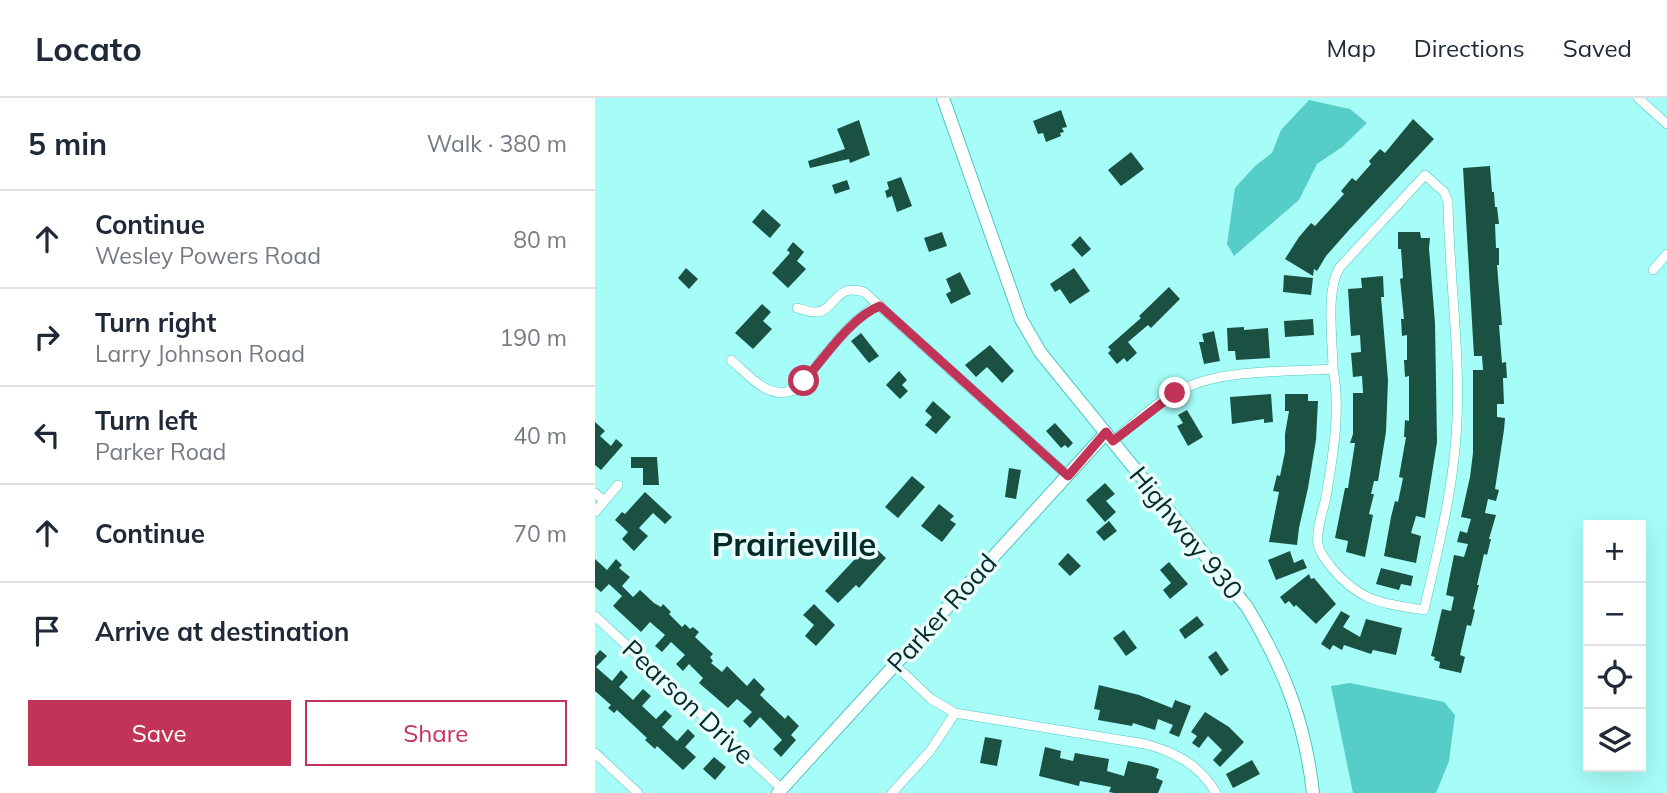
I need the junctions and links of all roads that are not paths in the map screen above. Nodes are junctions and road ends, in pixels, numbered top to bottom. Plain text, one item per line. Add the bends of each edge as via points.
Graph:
1 (943, 98) edge
2 (1638, 98) edge
3 (1667, 124) edge
4 (1667, 254) edge
5 (1653, 270) dead end
6 (880, 306) junction
7 (797, 308) dead end
8 (731, 360) dead end
9 (1333, 369) junction
10 (1109, 437) junction
11 (1068, 476) junction
12 (618, 485) dead end
13 (595, 493) edge
14 (604, 501) junction
15 (595, 512) edge
16 (595, 616) edge
17 (895, 665) junction
18 (955, 713) junction
19 (595, 754) edge
20 (780, 791) edge
21 (638, 793) edge
22 (892, 793) edge
23 (1216, 793) edge
24 (1313, 793) edge

1 - 10 street, Highway 930 via 1021,319 1040,352
2 - 3 street
4 - 5 street
6 - 7 street via 853,288 821,311
6 - 8 street via 857,320 797,389 787,394 763,388
6 - 11 street
9 - 9 street via 1333,279 1425,176 1444,192 1448,202 1457,380 1453,461 1424,610 1361,595 1345,583 1319,547 1335,428
9 - 10 street via 1222,377 1189,386
10 - 11 street, Parker Road
10 - 24 street, Highway 930 via 1247,607 1296,708
11 - 17 street, Parker Road
12 - 14 street
13 - 14 street
14 - 15 street
16 - 20 street, Pearson Drive
17 - 18 street via 931,699
17 - 20 street, Parker Road
18 - 22 street via 930,751
18 - 23 street via 1170,750 1202,773
19 - 21 street

